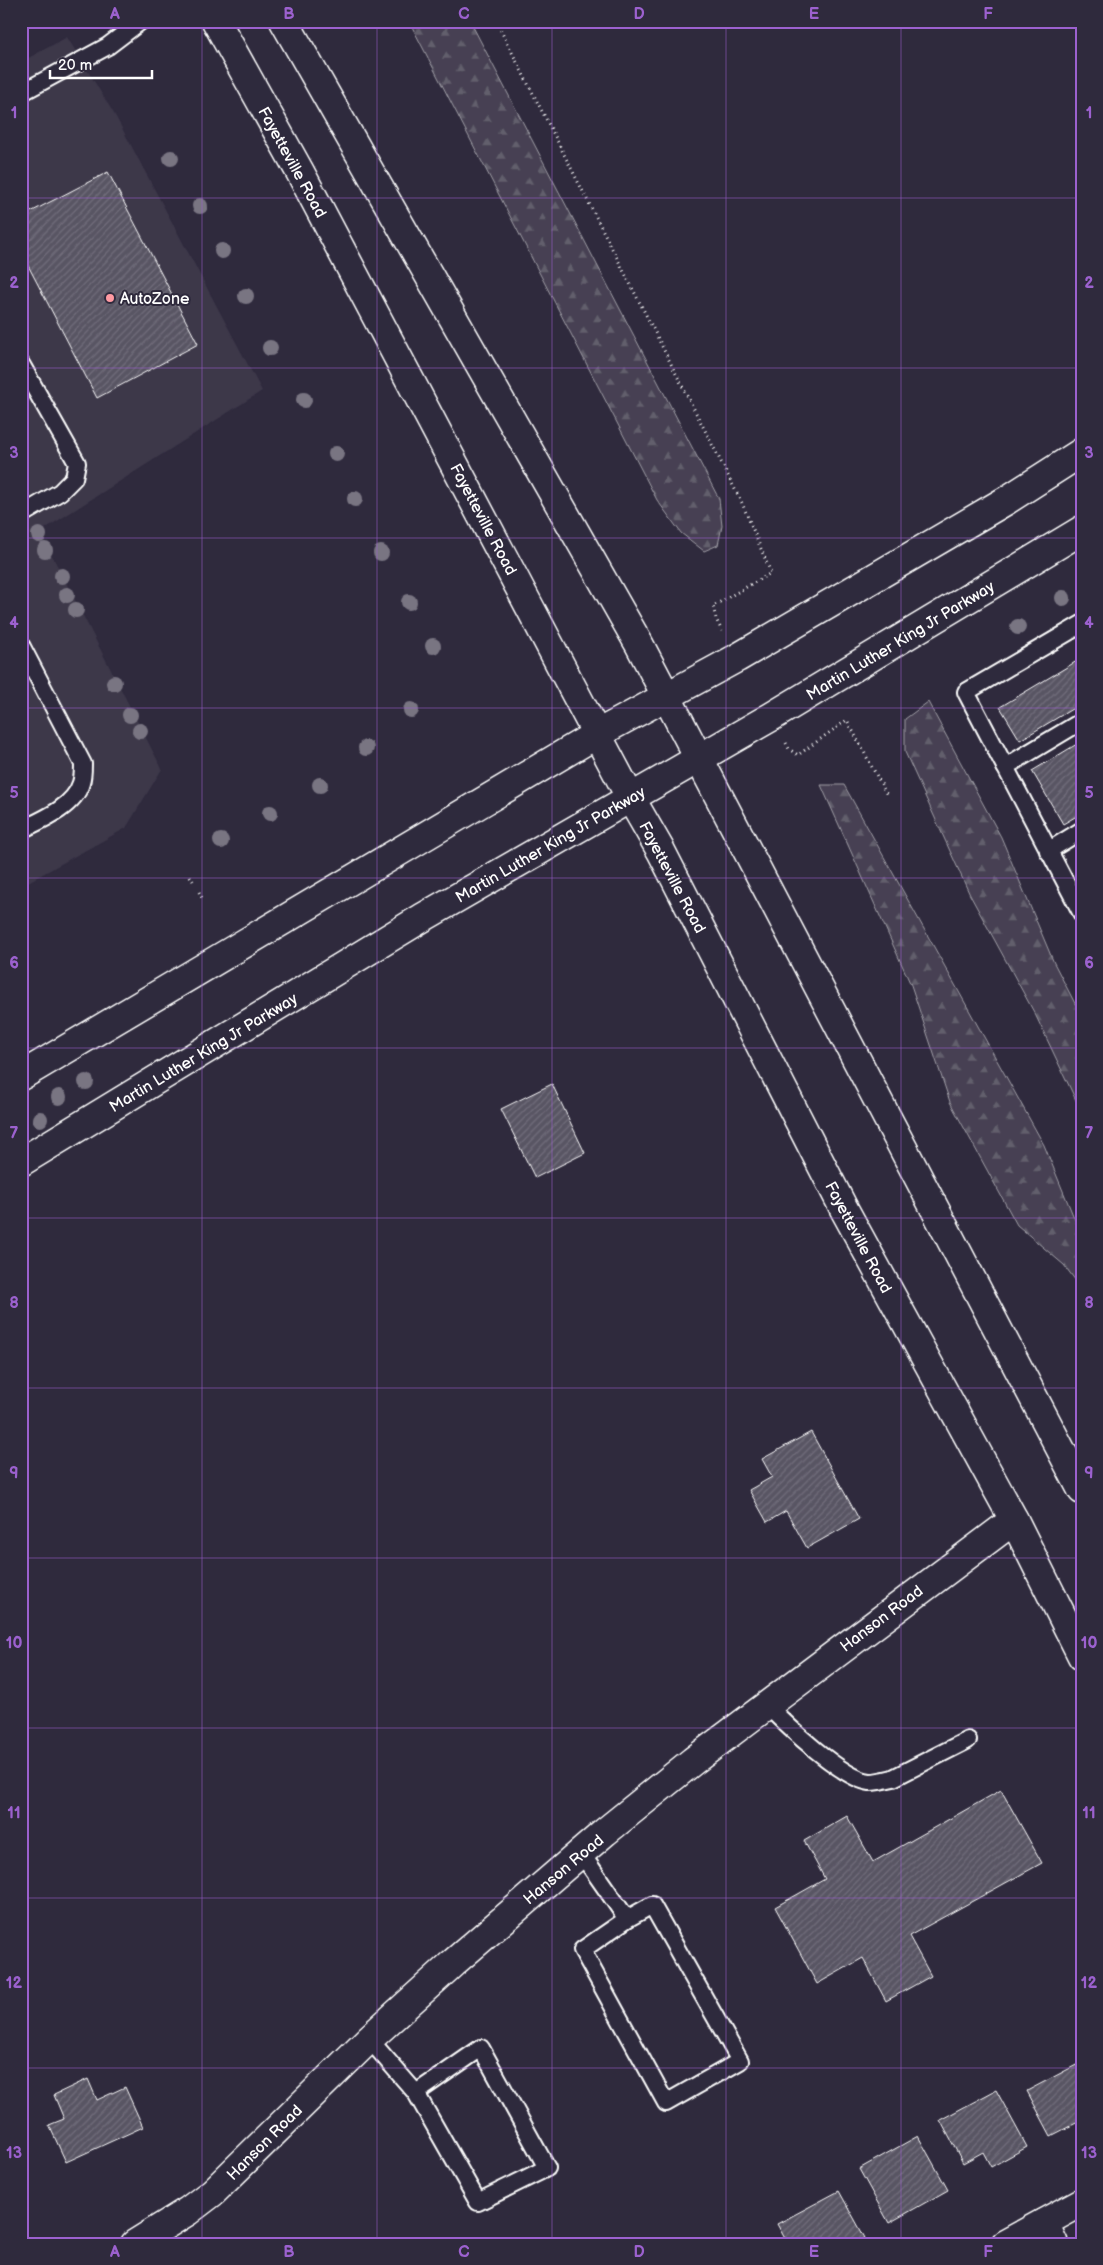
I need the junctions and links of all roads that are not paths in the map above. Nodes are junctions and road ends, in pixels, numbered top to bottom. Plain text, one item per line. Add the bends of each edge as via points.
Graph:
1 (140, 21) edge
2 (216, 21) edge
3 (284, 21) edge
4 (21, 93) edge
5 (21, 364) edge
6 (1082, 452) edge
7 (21, 515) edge
8 (1082, 530) edge
9 (1082, 624) edge
10 (21, 645) edge
11 (666, 696) junction
12 (1082, 722) edge
13 (597, 734) junction
14 (699, 758) junction
15 (1005, 767) junction
16 (630, 797) junction
17 (21, 830) edge
18 (1082, 830) edge
19 (1048, 850) junction
20 (1082, 914) edge
21 (21, 1076) edge
22 (21, 1162) edge
23 (1082, 1490) edge
24 (1014, 1520) junction
25 (1082, 1656) edge
26 (767, 1705) junction
27 (968, 1740) dead end
28 (582, 1853) junction
29 (627, 1919) junction
30 (369, 2039) junction
31 (416, 2093) junction
32 (1082, 2202) edge
33 (1049, 2234) edge
34 (135, 2244) edge
35 (1005, 2244) edge

1 - 4 lane via 108,46
2 - 13 main road, Fayetteville Road via 305,181
3 - 11 main road
5 - 7 lane via 76,463 74,478 60,492
6 - 11 main road via 999,505
8 - 14 main road, Martin Luther King Jr Parkway
9 - 15 lane via 966,692
10 - 17 lane via 83,764 81,784 69,801
11 - 13 main road
11 - 14 main road
12 - 15 lane
13 - 16 main road, Fayetteville Road
13 - 21 main road
14 - 16 main road, Martin Luther King Jr Parkway
14 - 23 main road
15 - 19 lane
16 - 22 main road, Martin Luther King Jr Parkway via 422,918
16 - 24 main road, Fayetteville Road via 661,851 844,1209
18 - 19 lane
19 - 20 lane
24 - 25 main road, Fayetteville Road
24 - 26 main road, Hanson Road
26 - 27 lane via 800,1738 868,1782 893,1778
26 - 28 main road, Hanson Road via 693,1760
28 - 29 lane
28 - 30 main road, Hanson Road via 453,1962
29 - 29 lane via 582,1950 666,2103 740,2061 652,1905
30 - 31 lane
30 - 34 main road, Hanson Road via 213,2192
31 - 31 lane via 478,2202 547,2168 481,2048
32 - 33 main road
33 - 35 main road

